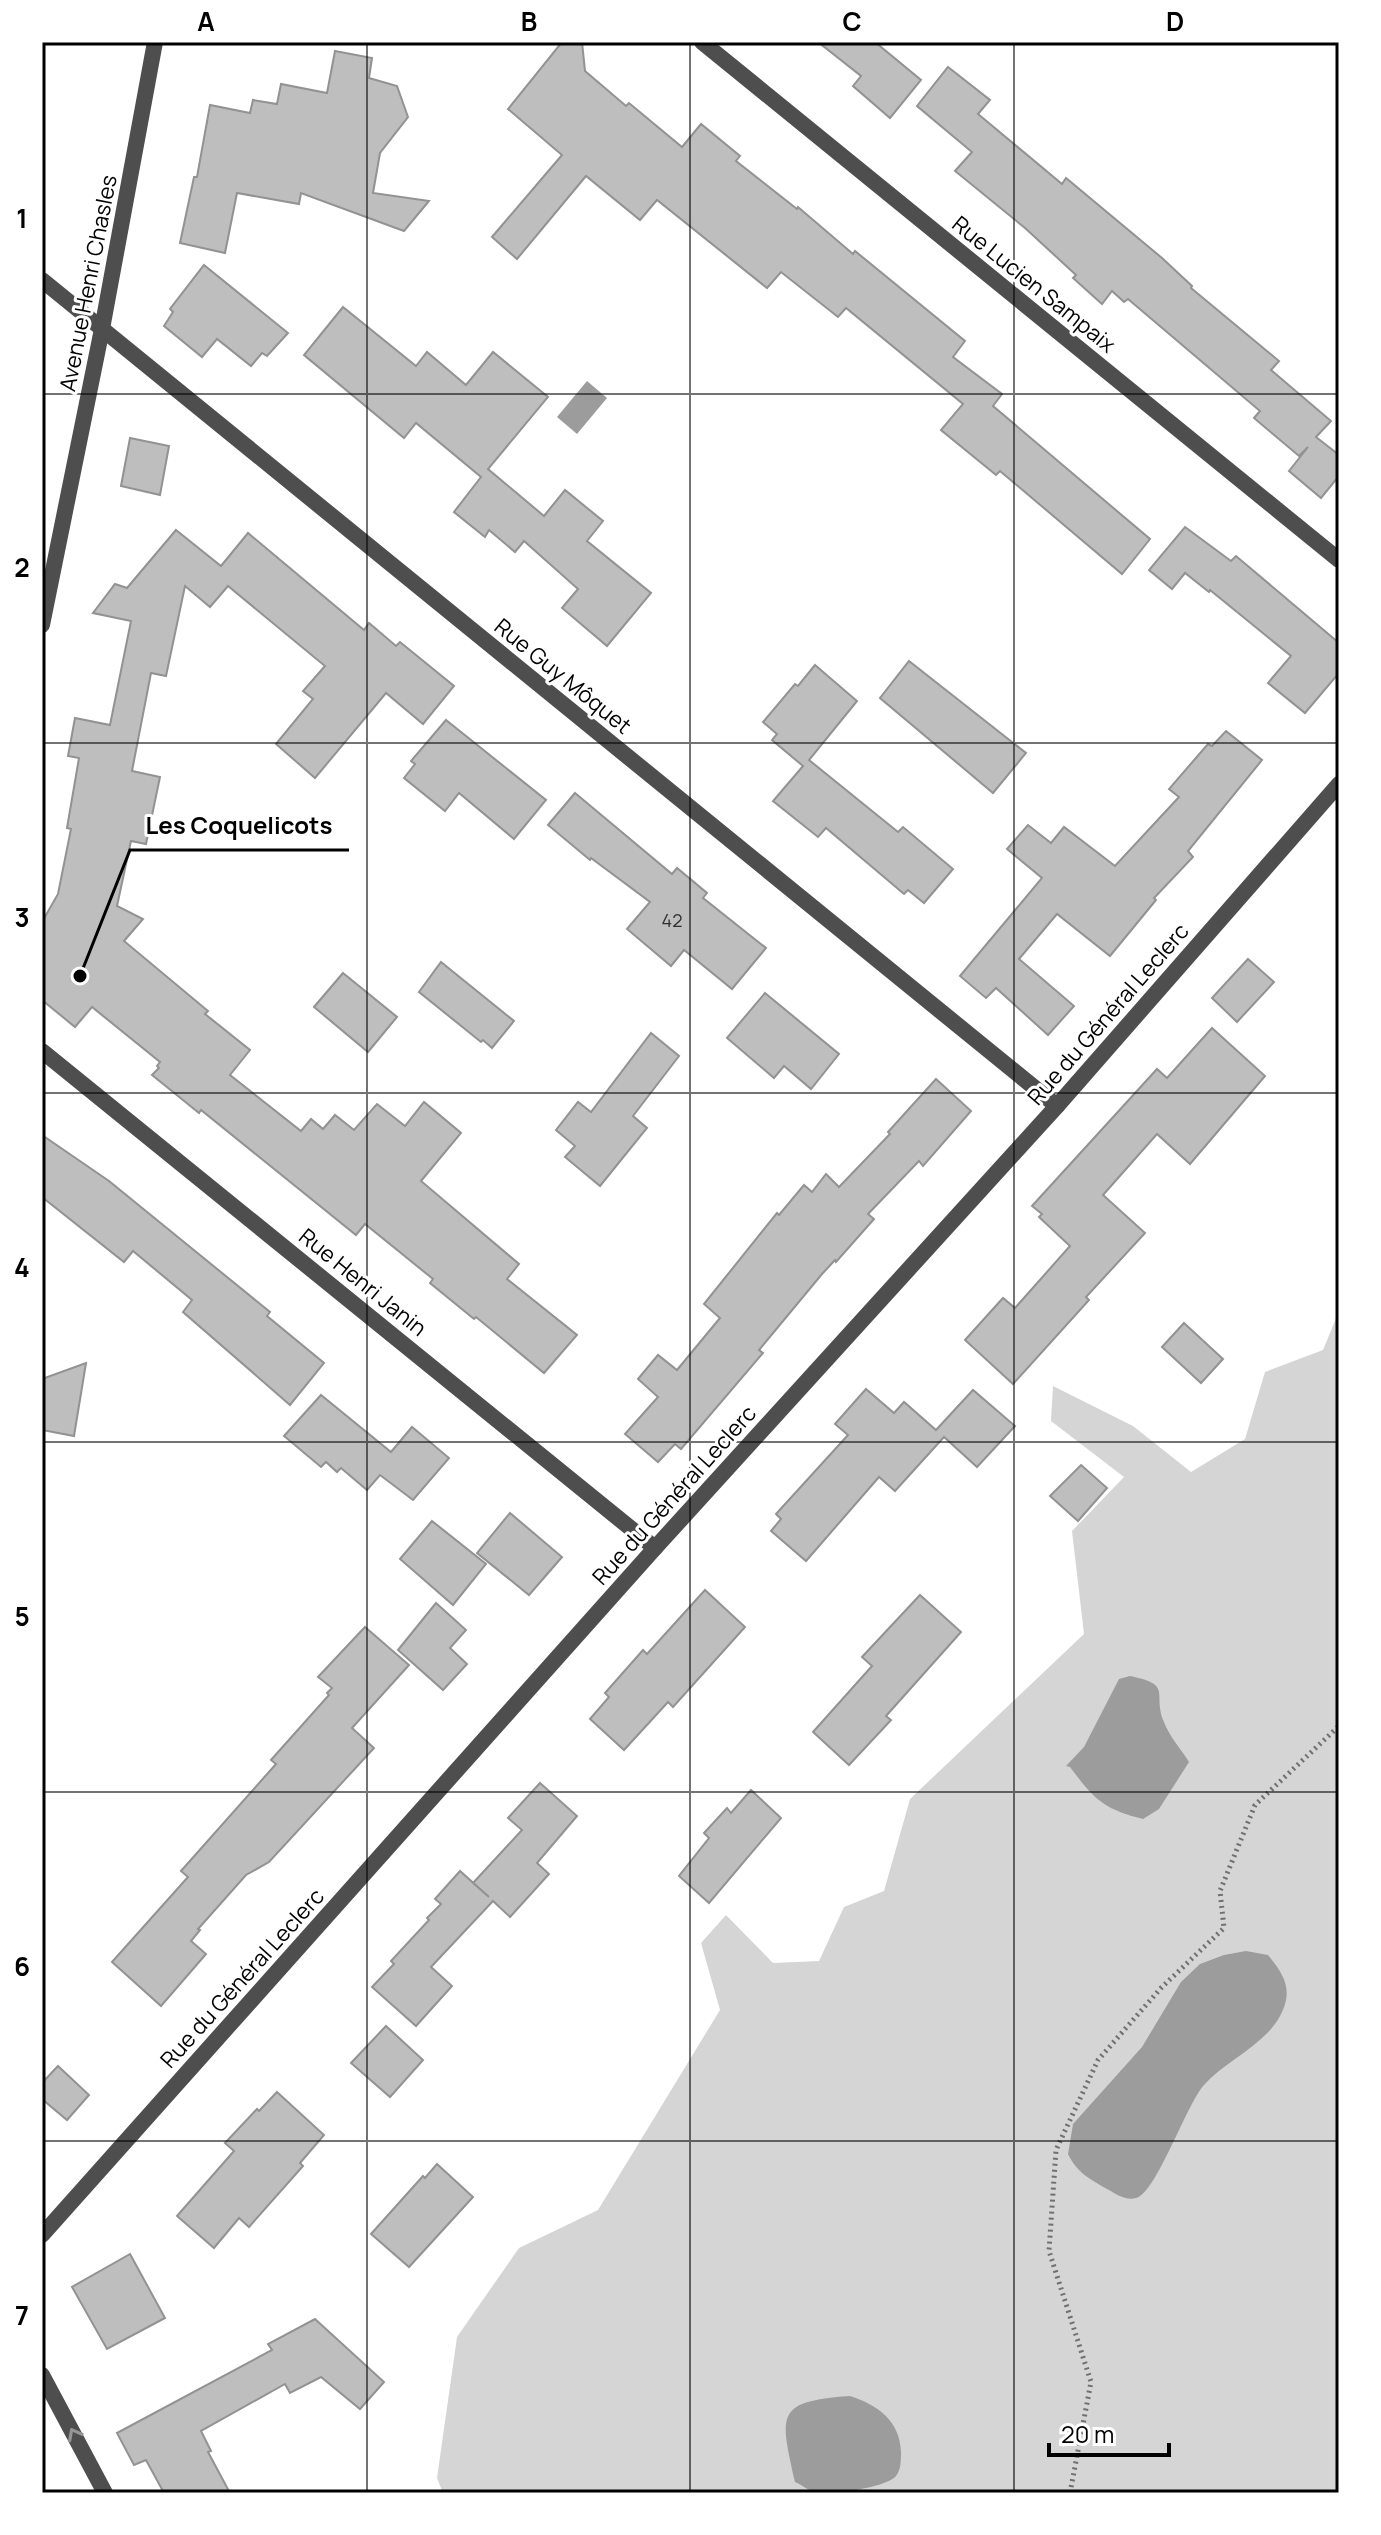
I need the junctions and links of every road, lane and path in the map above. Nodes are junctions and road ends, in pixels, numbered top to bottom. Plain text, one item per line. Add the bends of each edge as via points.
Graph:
1 (155, 42) edge
2 (702, 42) edge
3 (42, 280) edge
4 (102, 329) junction
5 (1339, 560) edge
6 (42, 625) edge
7 (1339, 784) edge
8 (42, 1051) edge
9 (1057, 1106) junction
10 (655, 1548) junction
11 (1339, 1726) edge
12 (42, 2235) edge
13 (42, 2375) edge
14 (105, 2493) edge
15 (1070, 2493) edge

1 - 4 street, Avenue Henri Chasles
2 - 5 street, Rue Lucien Sampaix
3 - 4 street, Rue Guy Môquet
4 - 6 street, Avenue Henri Chasles
4 - 9 street, Rue Guy Môquet
7 - 9 street, Rue du Général Leclerc
8 - 10 street, Rue Henri Janin
9 - 10 street, Rue du Général Leclerc
10 - 12 street, Rue du Général Leclerc
11 - 15 path via 1255,1805 1220,1891 1224,1928 1161,1988 1098,2060 1056,2150 1049,2251 1091,2382
14 -> 13 street

